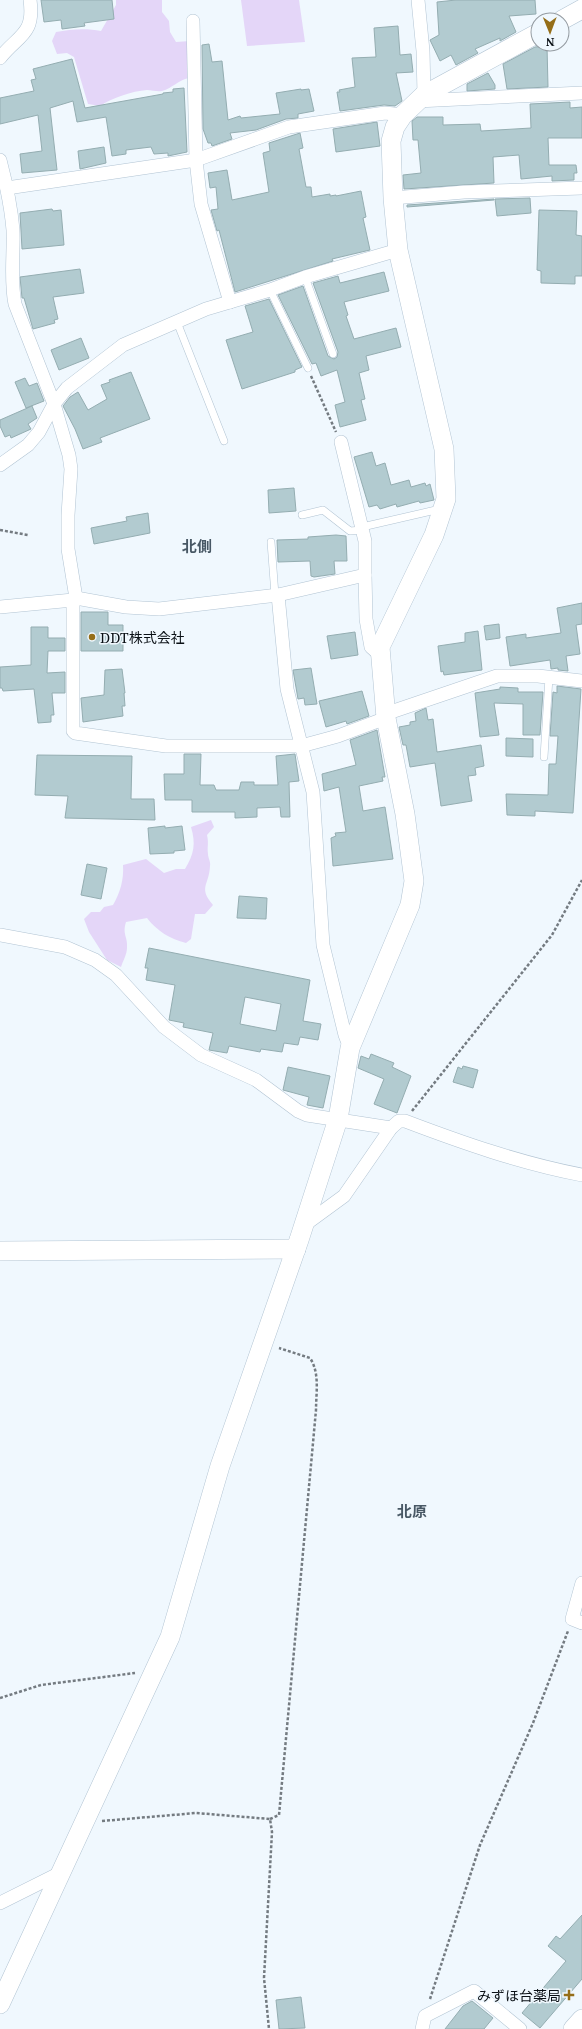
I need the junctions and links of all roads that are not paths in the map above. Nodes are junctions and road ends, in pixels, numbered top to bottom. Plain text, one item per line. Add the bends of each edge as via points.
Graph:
1 (30, 0) edge
2 (418, 0) edge
3 (582, 9) edge
4 (570, 16) edge
5 (193, 21) dead end
6 (530, 37) edge
7 (0, 58) edge
8 (582, 93) edge
9 (420, 98) junction
10 (403, 115) junction
11 (0, 160) edge
12 (196, 160) junction
13 (7, 188) junction
14 (582, 188) edge
15 (393, 198) junction
16 (398, 250) junction
17 (305, 277) junction
18 (270, 290) junction
19 (230, 302) junction
20 (176, 322) junction
21 (333, 354) dead end
22 (308, 368) road end
23 (54, 404) junction
24 (224, 442) dead end
25 (341, 442) road end
26 (0, 466) edge
27 (443, 509) junction
28 (302, 515) dead end
29 (362, 529) junction
30 (271, 542) dead end
31 (364, 575) junction
32 (276, 595) junction
33 (75, 599) junction
34 (0, 607) edge
35 (381, 656) junction
36 (549, 677) junction
37 (582, 681) edge
38 (386, 716) junction
39 (301, 746) junction
40 (544, 757) dead end
41 (0, 935) edge
42 (350, 1048) junction
43 (338, 1119) junction
44 (391, 1128) junction
45 (582, 1175) edge
46 (303, 1226) junction
47 (296, 1249) junction
48 (0, 1251) edge
49 (582, 1583) edge
50 (577, 1621) edge
51 (60, 1873) junction
52 (0, 1903) edge
53 (0, 2004) edge
54 (582, 2019) edge
55 (423, 2023) edge
56 (520, 2029) edge
57 (573, 2029) edge

1 - 7 street via 31,22 24,35
2 - 9 street via 423,50
3 - 4 street
5 - 12 street
6 - 9 street
8 - 9 street
9 - 10 street
10 - 12 street via 385,113 289,127
10 - 15 street via 395,127 391,141
11 - 13 street
12 - 13 street
12 - 19 street via 201,204
13 - 23 street via 13,230 12,291
14 - 15 street via 464,192
15 - 16 street
16 - 17 street
16 - 27 street via 444,449 446,499
17 - 18 street
17 - 21 lane
18 - 19 street
18 - 22 lane
19 - 20 street
20 - 23 street via 123,345 67,388
20 - 24 lane
23 - 26 street via 39,432 28,445
23 - 33 street via 71,469 68,549
25 - 29 street
27 - 29 lane
27 - 35 street via 434,535 382,641
28 - 29 lane via 323,510 350,531
29 - 31 street via 366,541
30 - 32 lane
31 - 32 street
31 - 35 street via 368,633 371,647
32 - 33 street via 159,609
32 - 39 street via 287,689
33 - 34 street
33 - 39 street via 75,733 166,746
35 - 38 street
36 - 37 street
36 - 38 street via 497,676
36 - 40 lane
38 - 39 street via 338,736
38 - 42 street via 405,814 414,881 410,905
39 - 42 street via 313,792 323,945
41 - 43 street via 65,947 95,960 116,975 164,1027 201,1056 256,1080 298,1111 307,1115
42 - 43 street
43 - 44 street
43 - 46 street
44 - 45 street via 399,1121 405,1121 472,1147
44 - 46 street via 344,1196
46 - 47 street
47 - 48 street
47 - 51 street via 220,1466 170,1637
49 - 50 street
51 - 52 street
51 - 53 street
54 - 57 street
55 - 56 street via 474,1991

